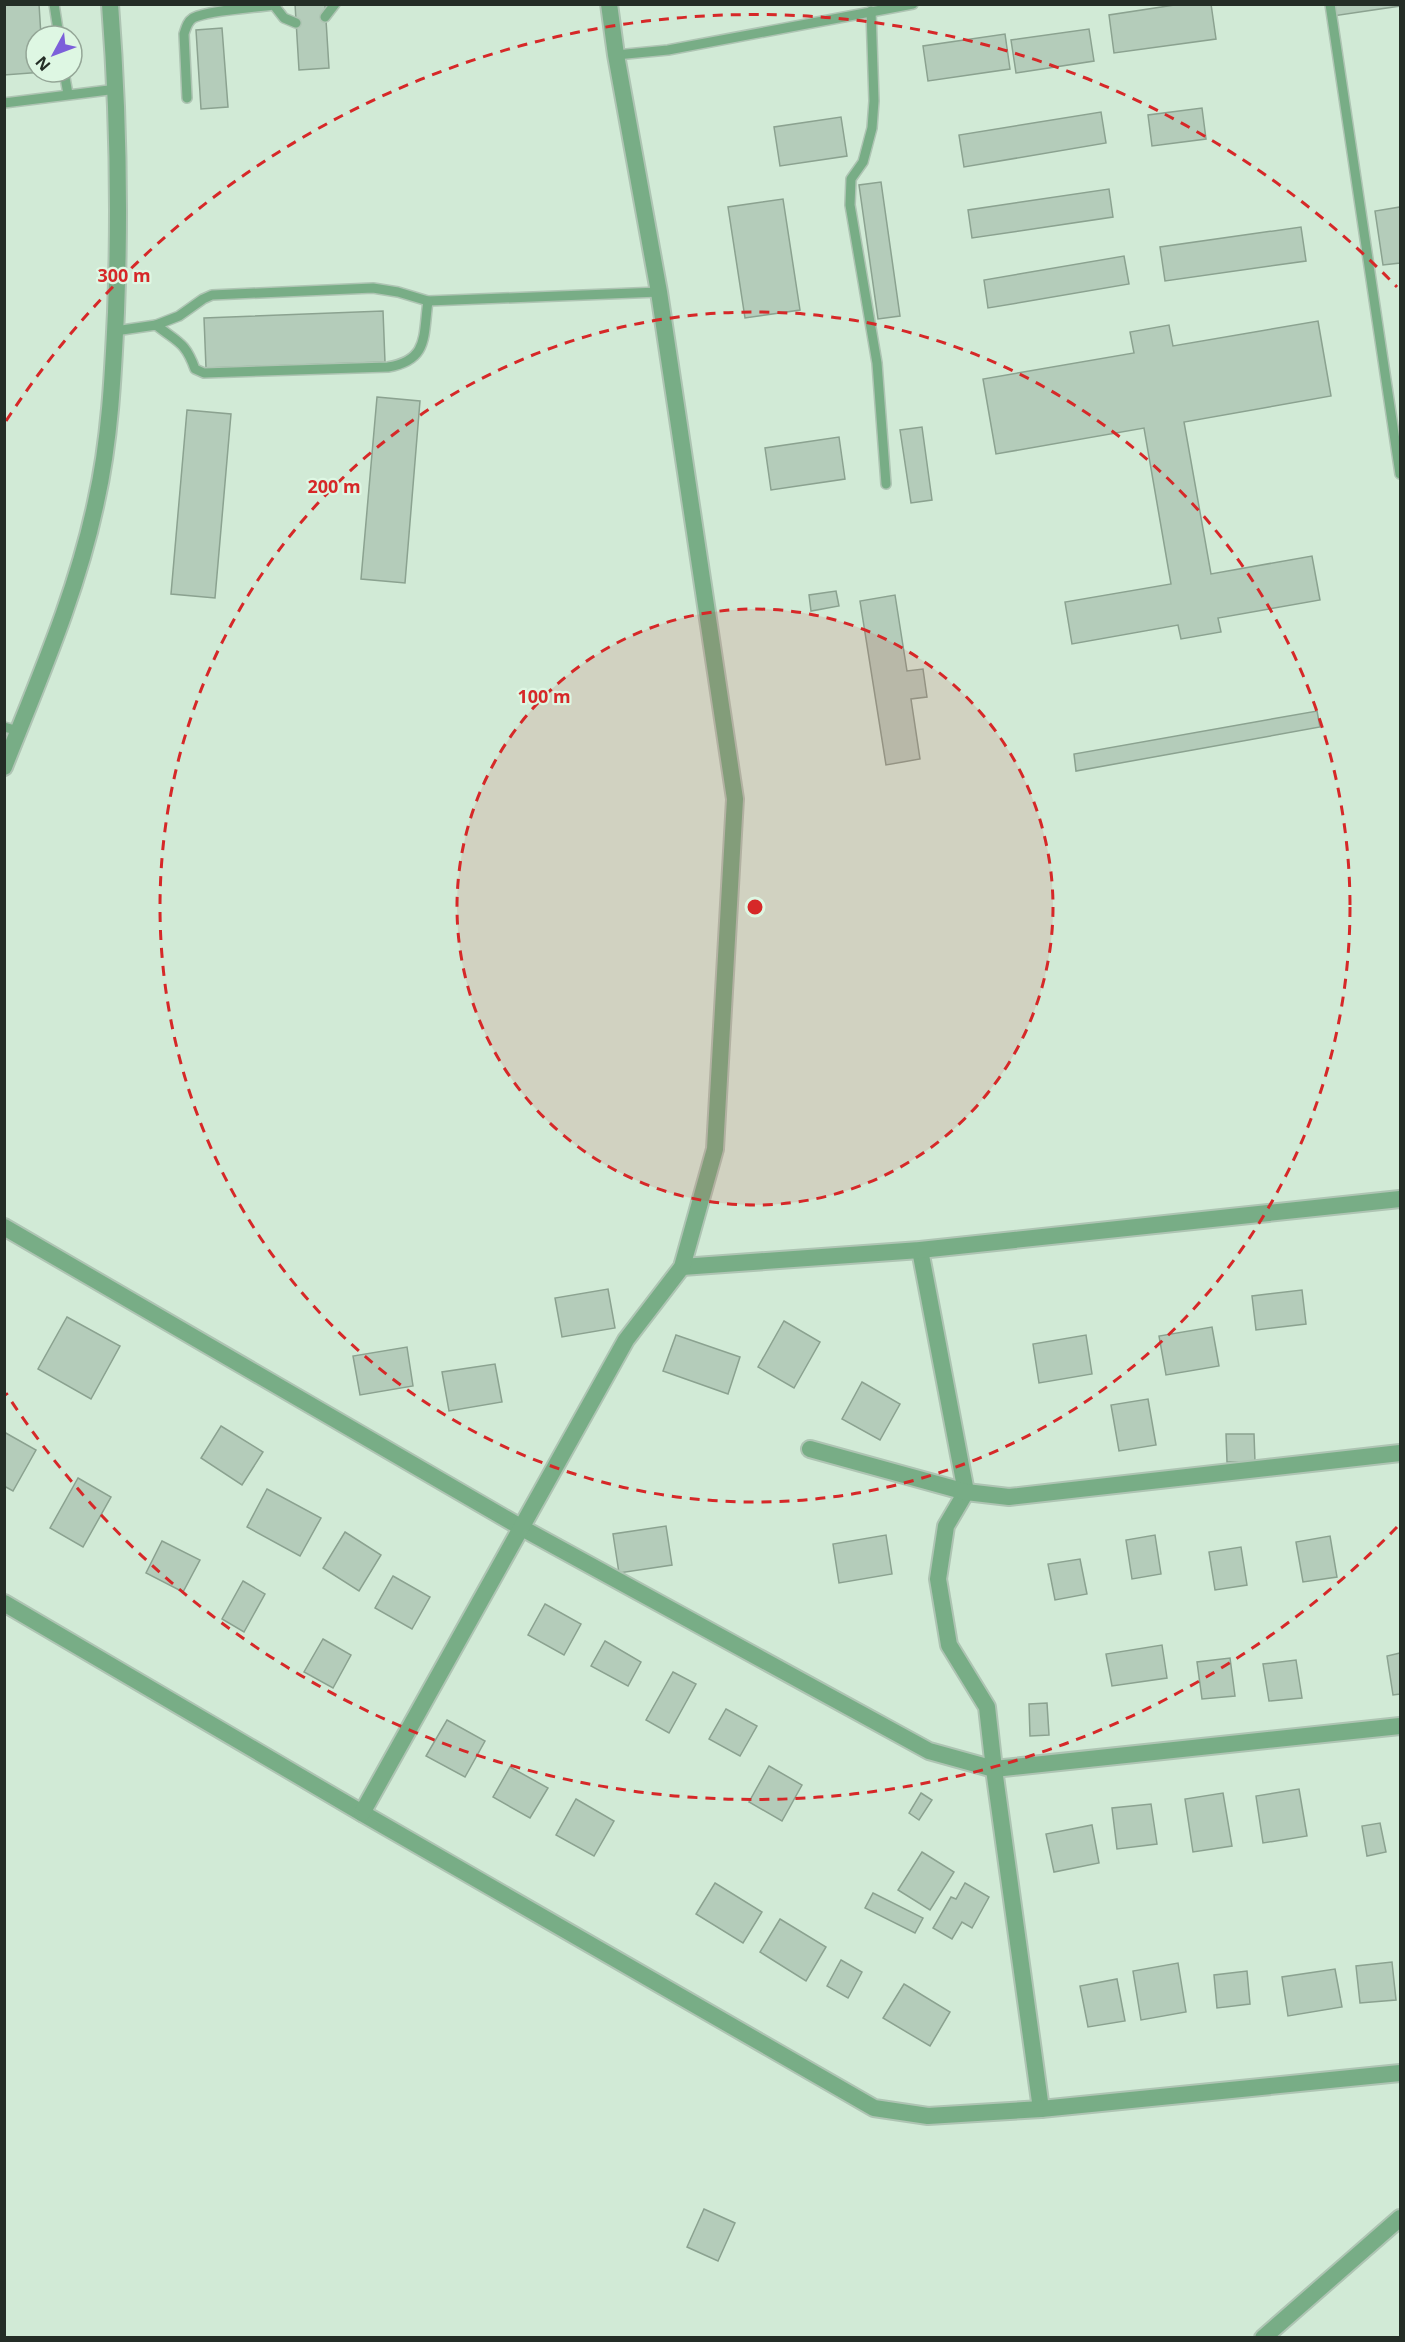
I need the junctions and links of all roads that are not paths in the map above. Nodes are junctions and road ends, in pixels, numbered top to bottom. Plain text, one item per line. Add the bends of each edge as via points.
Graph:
1 (54, 4) edge
2 (110, 4) edge
3 (335, 4) edge
4 (609, 4) edge
5 (913, 4) edge
6 (1330, 4) edge
7 (273, 5) edge
8 (871, 11) junction
9 (325, 17) dead end
10 (296, 23) dead end
11 (57, 24) edge
12 (616, 55) junction
13 (66, 84) edge
14 (117, 89) junction
15 (68, 94) junction
16 (187, 98) dead end
17 (4, 103) edge
18 (659, 292) junction
19 (428, 302) junction
20 (156, 325) junction
21 (115, 330) junction
22 (1401, 474) edge
23 (886, 484) dead end
24 (12, 729) edge
25 (4, 767) edge
26 (1401, 1198) edge
27 (4, 1227) edge
28 (920, 1250) junction
29 (682, 1267) junction
30 (810, 1449) dead end
31 (1401, 1453) edge
32 (966, 1492) junction
33 (522, 1528) junction
34 (4, 1603) edge
35 (1401, 1726) edge
36 (994, 1770) junction
37 (362, 1813) junction
38 (1401, 2073) edge
39 (1041, 2109) junction
40 (1401, 2218) edge
41 (1263, 2337) edge

1 - 11 lane
2 - 14 street
3 - 9 lane
4 - 12 street
5 - 8 lane
6 - 22 lane
7 - 10 lane via 284,18
7 - 16 lane via 205,15 187,24 183,34
8 - 12 lane via 668,50
8 - 23 lane via 872,128 863,162 851,179 850,205 878,363
12 - 18 street
13 - 15 lane
14 - 15 lane
14 - 21 street
15 - 17 lane
18 - 19 lane
18 - 29 street via 735,799 715,1149
19 - 20 lane via 373,288 212,295
19 - 20 lane via 419,352 404,364 388,367 204,374 195,369 189,352 178,339
20 - 21 lane
21 - 24 street via 111,406 96,502 71,591
24 - 25 street
26 - 28 street
27 - 33 street
28 - 29 street
28 - 32 street
29 - 33 street via 626,1340
30 - 32 street
31 - 32 street via 1009,1497
32 - 36 street via 946,1526 938,1579 950,1645 987,1707
33 - 36 street via 929,1751
33 - 37 street
34 - 37 street
35 - 36 street
36 - 39 street
37 - 39 street via 874,2108 928,2116
38 - 39 street
40 - 41 street

